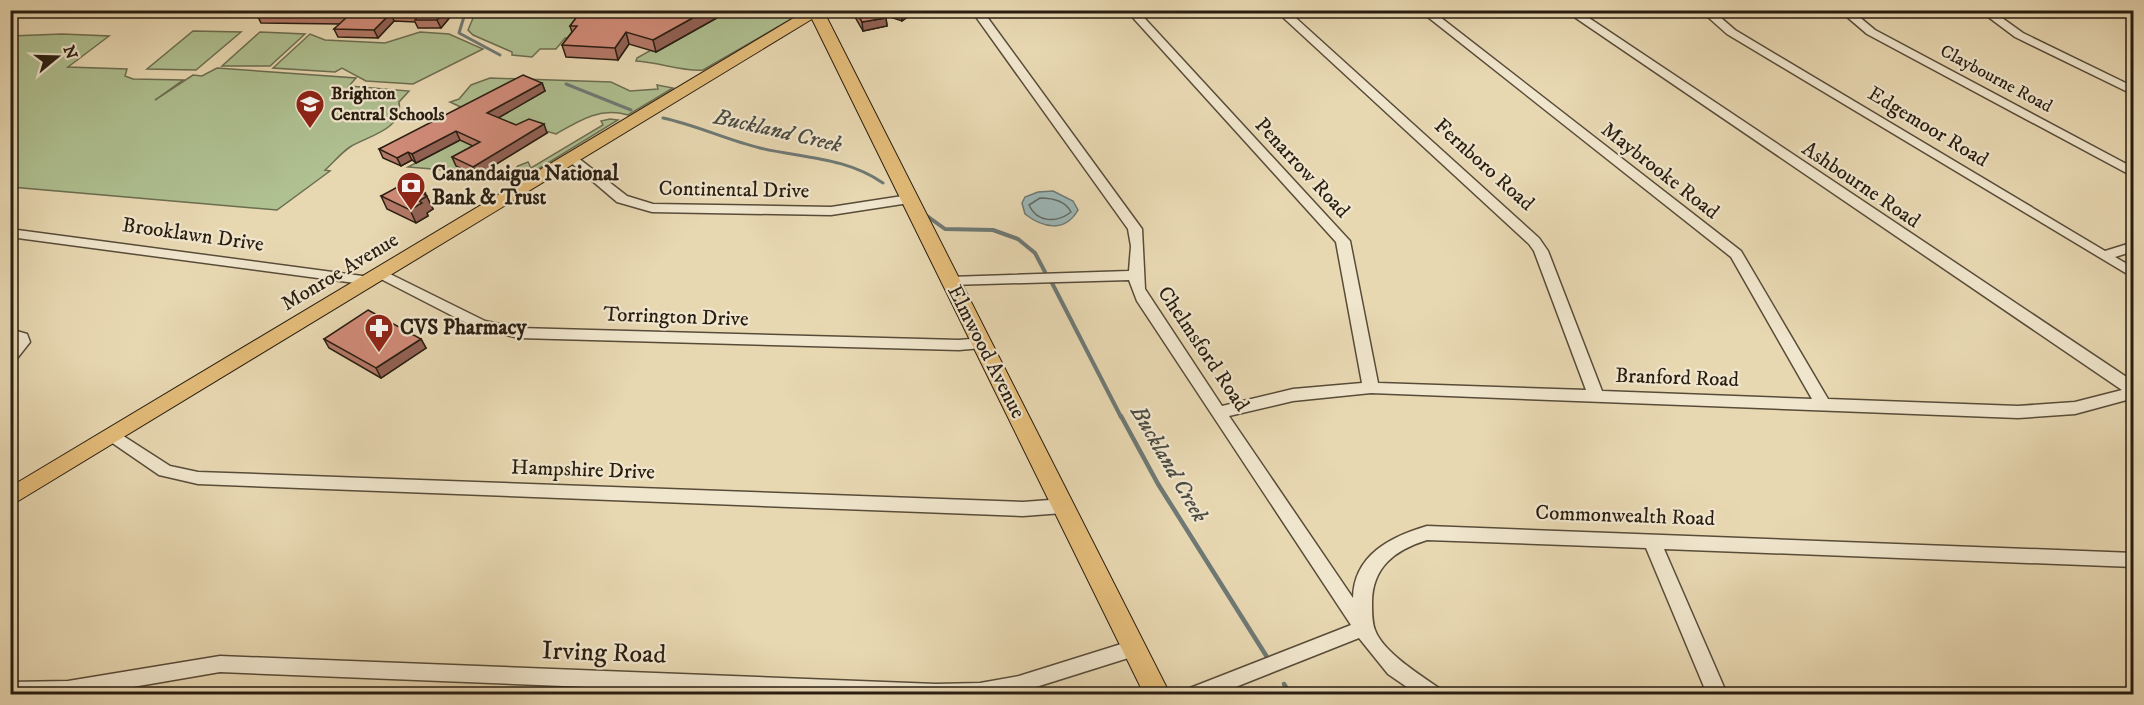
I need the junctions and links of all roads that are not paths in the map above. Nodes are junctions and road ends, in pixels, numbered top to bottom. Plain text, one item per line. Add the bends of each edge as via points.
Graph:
1 (976, 10) edge
2 (1131, 10) edge
3 (1280, 10) edge
4 (1424, 10) edge
5 (1569, 10) edge
6 (1704, 10) edge
7 (1844, 10) edge
8 (1984, 10) edge
9 (2125, 10) edge
10 (816, 11) edge
11 (2133, 17) edge
12 (2133, 92) edge
13 (573, 158) junction
14 (2133, 173) edge
15 (909, 199) junction
16 (10, 233) edge
17 (2133, 246) edge
18 (2104, 256) junction
19 (2133, 274) edge
20 (1135, 275) junction
21 (376, 277) junction
22 (950, 281) junction
23 (10, 334) edge
24 (982, 343) junction
25 (10, 357) edge
26 (1371, 388) junction
27 (2133, 391) edge
28 (1596, 396) junction
29 (1823, 405) junction
30 (1220, 412) junction
31 (114, 436) junction
32 (10, 498) edge
33 (1063, 506) junction
34 (1652, 541) junction
35 (2133, 560) edge
36 (1365, 628) junction
37 (1134, 648) junction
38 (10, 691) edge
39 (68, 692) edge
40 (1157, 694) edge
41 (1197, 694) edge
42 (1432, 694) edge
43 (1717, 694) edge

1 - 20 street, Chelmsford Road via 1136,228
2 - 26 street, Penarrow Road via 1343,241
3 - 28 street, Fernboro Road via 1534,241
4 - 29 street, Maybrooke Road via 1736,254
5 - 27 street, Ashbourne Road
6 - 18 street, Edgemoor Road via 1731,32
7 - 14 street, Claybourne Road via 1871,32
8 - 12 street via 2009,29
9 - 11 street
10 - 13 main road, Monroe Avenue
10 - 15 main road, Elmwood Avenue
13 - 15 street, Continental Drive via 622,199 652,208 831,211
13 - 21 main road, Monroe Avenue
15 - 22 main road, Elmwood Avenue
16 - 21 street, Brooklawn Drive
17 - 18 street
18 - 19 street, Edgemoor Road
20 - 22 street
20 - 30 street, Chelmsford Road via 1142,298
21 - 24 street, Torrington Drive via 481,325 519,333
21 - 31 main road, Monroe Avenue
22 - 24 main road, Elmwood Avenue
23 - 25 street via 23,342
24 - 33 main road, Elmwood Avenue
26 - 28 street, Branford Road
26 - 30 street, Branford Road via 1293,395
27 - 29 street, Branford Road via 2075,408 2018,412
28 - 29 street, Branford Road
30 - 36 street, Chelmsford Road
31 - 32 main road, Monroe Avenue
31 - 33 street, Hampshire Drive via 165,471 198,478 1023,509
33 - 37 main road, Elmwood Avenue
34 - 35 street, Commonwealth Road
34 - 36 street, Commonwealth Road via 1440,532 1413,536 1387,549 1366,575 1361,598
34 - 43 street
36 - 41 street
36 - 42 street, Chelmsford Road via 1395,668
37 - 39 street, Irving Road via 1019,685 980,692 220,664
37 - 40 main road, Elmwood Avenue
38 - 39 street, Irving Road

